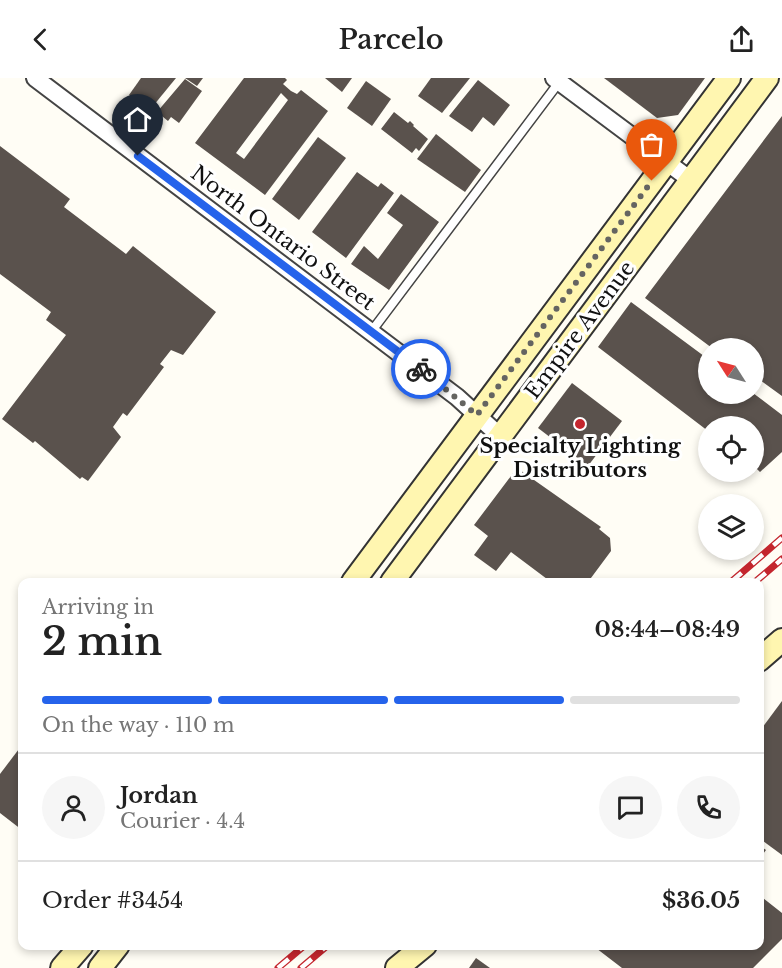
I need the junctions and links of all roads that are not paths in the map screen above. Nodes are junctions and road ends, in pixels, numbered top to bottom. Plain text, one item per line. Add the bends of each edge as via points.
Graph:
1 (35, 78) edge
2 (729, 78) edge
3 (767, 78) edge
4 (559, 79) edge
5 (666, 162) junction
6 (692, 181) junction
7 (371, 332) junction
8 (477, 415) junction
9 (501, 437) junction
10 (356, 578) edge
11 (395, 578) edge
12 (782, 640) edge
13 (764, 656) edge
14 (78, 950) edge
15 (114, 950) edge
16 (419, 950) edge
17 (62, 968) edge
18 (100, 968) edge
19 (397, 968) edge

1 - 7 street, North Ontario Street
2 - 5 main road, Empire Avenue
3 - 6 main road, Empire Avenue
4 - 5 street
4 - 7 lane
5 - 6 street
5 - 8 main road, Empire Avenue
6 - 9 main road, Empire Avenue
7 - 8 street, North Ontario Street
8 - 9 street, North Ontario Street
8 - 10 main road, Empire Avenue
9 - 11 main road, Empire Avenue
12 - 13 main road
14 - 17 main road
15 - 18 main road
16 - 19 main road

